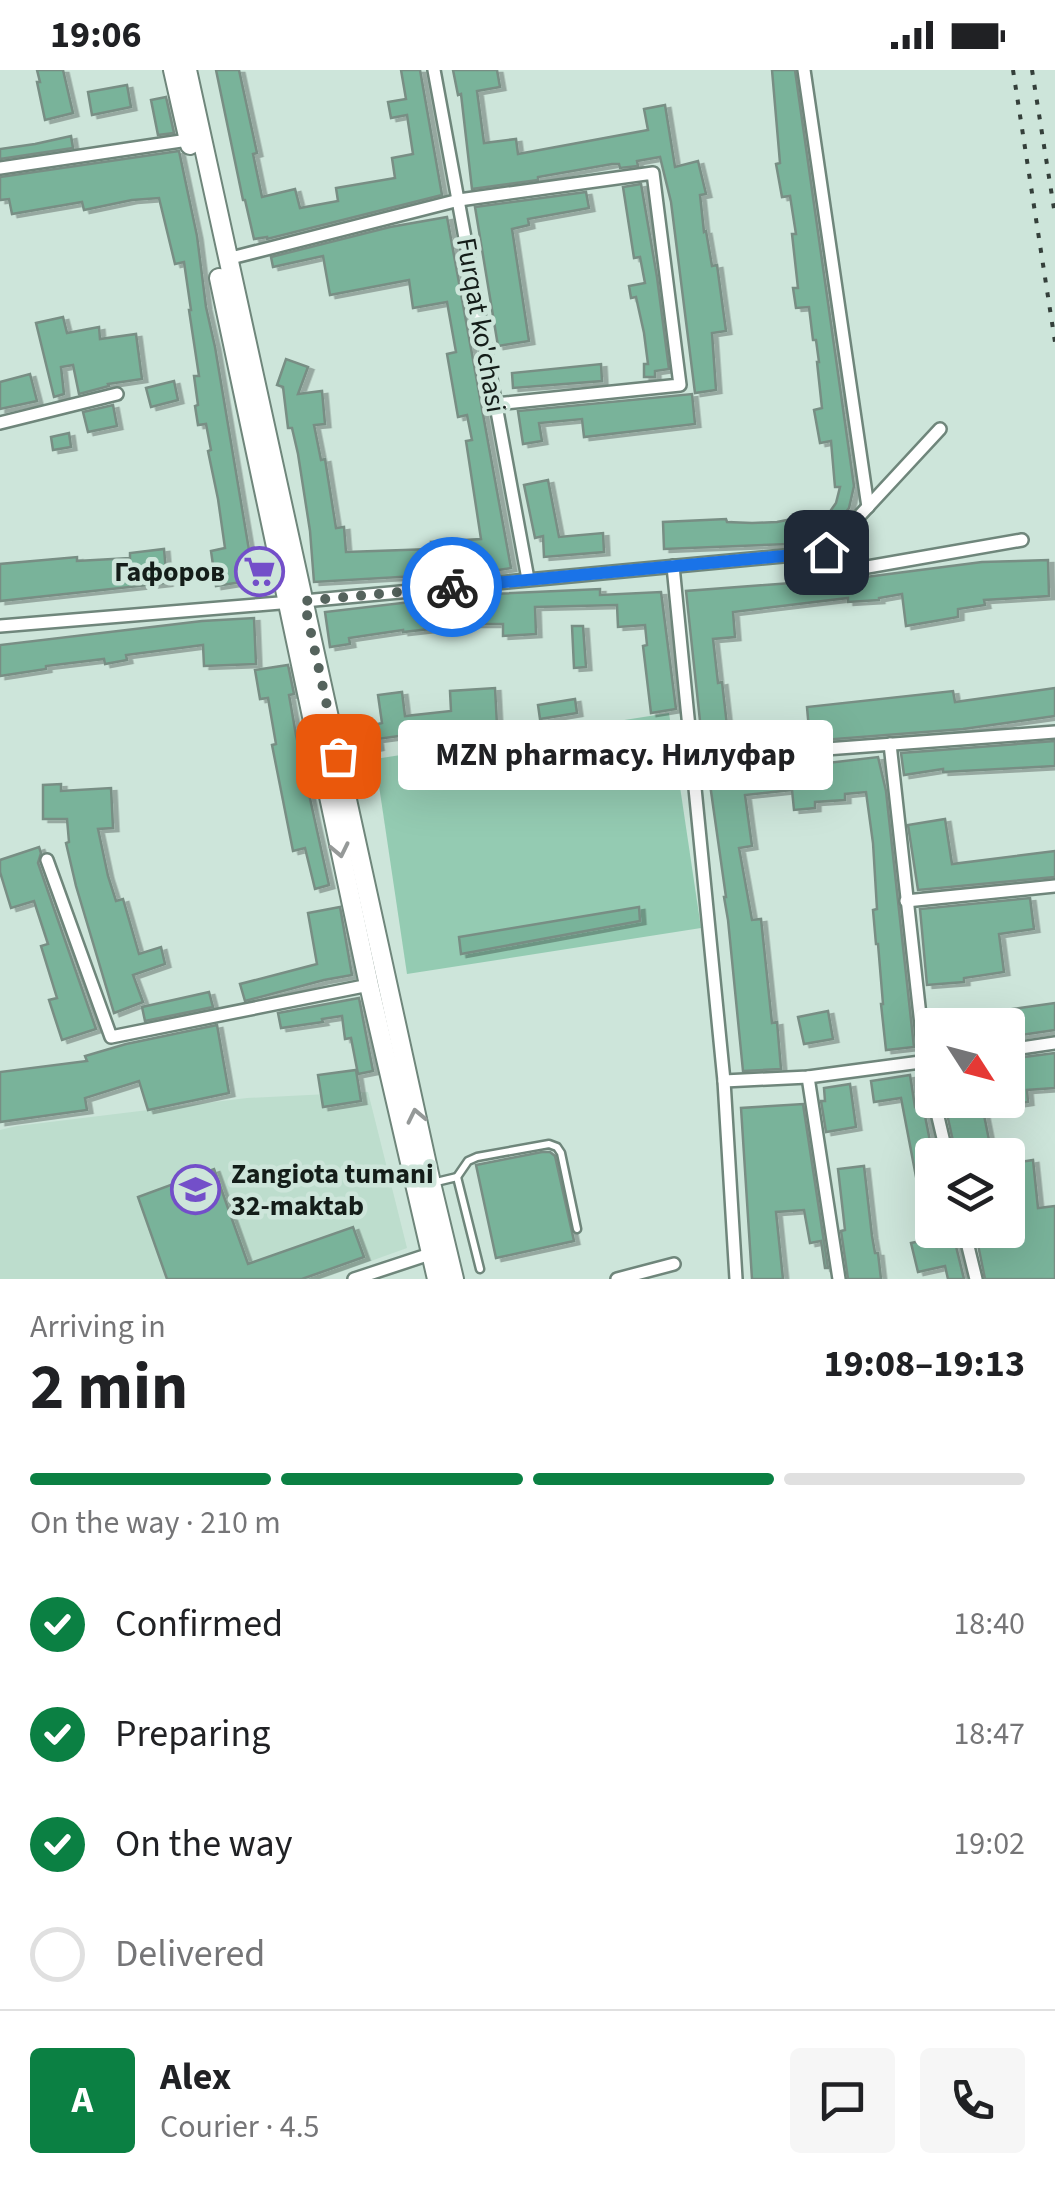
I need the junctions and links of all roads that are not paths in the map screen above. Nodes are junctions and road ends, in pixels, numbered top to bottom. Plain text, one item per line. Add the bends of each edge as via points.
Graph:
1 (174, 70) edge
2 (186, 70) edge
3 (434, 70) edge
4 (804, 70) edge
5 (188, 140) junction
6 (0, 168) edge
7 (459, 200) junction
8 (227, 259) junction
9 (117, 394) dead end
10 (496, 404) junction
11 (0, 422) edge
12 (940, 429) dead end
13 (868, 508) junction
14 (1022, 540) dead end
15 (826, 552) junction
16 (673, 566) junction
17 (528, 579) junction
18 (296, 602) junction
19 (0, 626) edge
20 (1055, 732) edge
21 (890, 744) junction
22 (692, 759) junction
23 (48, 860) dead end
24 (1055, 886) edge
25 (906, 901) junction
26 (369, 985) junction
27 (921, 1008) edge
28 (1055, 1043) edge
29 (1025, 1047) edge
30 (915, 1063) edge
31 (808, 1077) junction
32 (724, 1081) junction
33 (457, 1177) junction
34 (431, 1183) junction
35 (577, 1229) dead end
36 (968, 1248) edge
37 (430, 1254) junction
38 (674, 1264) dead end
39 (480, 1270) dead end
40 (354, 1279) edge
41 (436, 1279) edge
42 (454, 1279) edge
43 (618, 1279) edge
44 (736, 1279) edge
45 (839, 1279) edge
46 (976, 1279) edge

1 - 5 main road
2 - 8 main road
3 - 7 street, Furqat ko'chasi
4 - 13 street
5 - 6 street
5 - 18 main road
7 - 8 street
7 - 10 street, Furqat ko'chasi
7 - 10 street via 653,173 680,386
8 - 18 main road
9 - 11 street
10 - 17 street, Furqat ko'chasi
12 - 13 street
13 - 15 street
14 - 15 street via 856,568
15 - 16 street
16 - 17 street
16 - 22 street
17 - 18 street
18 - 19 street
18 -> 26 main road
34 -> 18 main road
20 - 21 street
21 - 22 street
21 - 25 street
22 - 32 street
23 - 26 street via 111,1037
24 - 25 street
25 - 27 street
26 - 37 main road
28 - 29 street
30 - 31 street
31 - 32 street
31 - 45 street
32 - 44 street
33 - 34 lane
33 - 35 lane via 477,1157 557,1147
33 - 39 lane
34 - 42 main road
36 - 46 street
37 - 40 street
37 - 41 main road
38 - 43 street

